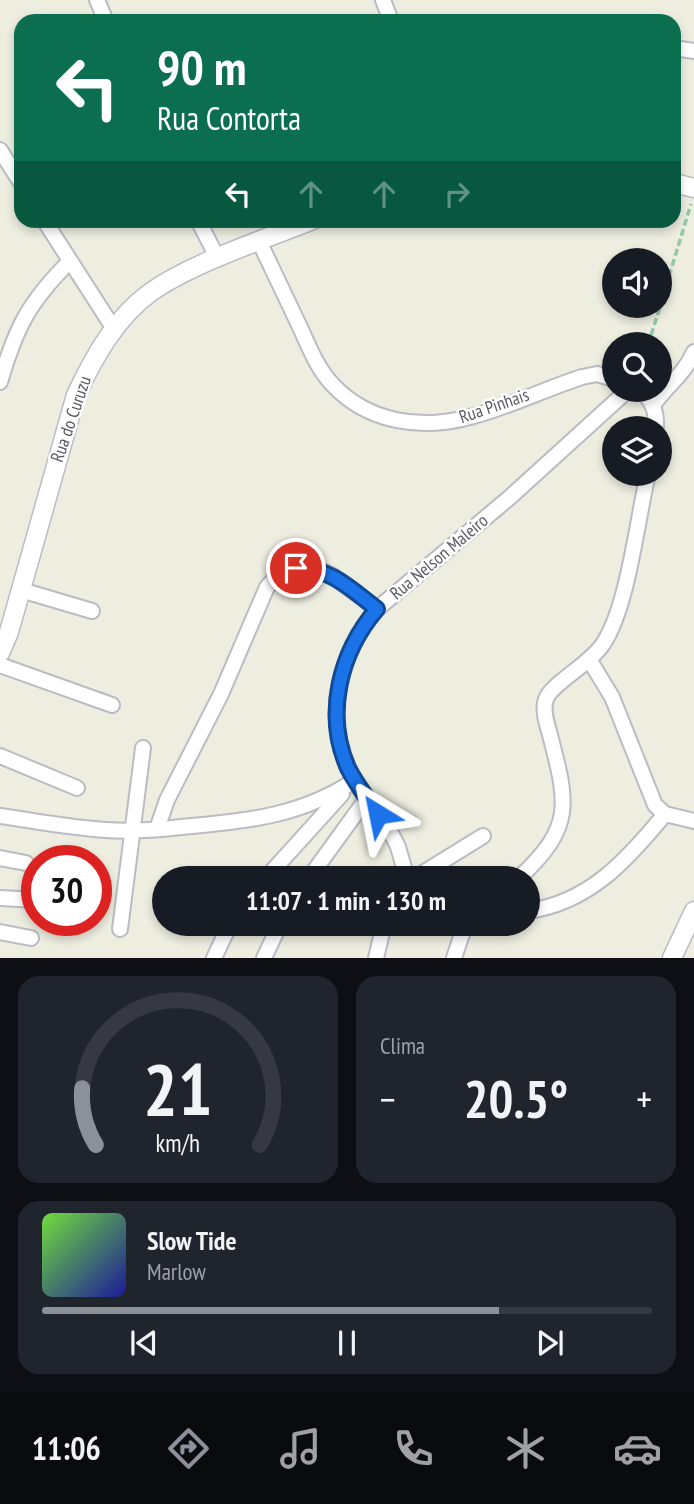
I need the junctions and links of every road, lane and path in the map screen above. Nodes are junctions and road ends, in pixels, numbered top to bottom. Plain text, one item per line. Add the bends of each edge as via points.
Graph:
1 (0, 150) edge
2 (14, 172) edge
3 (694, 194) edge
4 (49, 228) edge
5 (202, 228) edge
6 (293, 228) edge
7 (260, 241) junction
8 (218, 258) junction
9 (70, 261) junction
10 (672, 266) edge
11 (114, 329) junction
12 (694, 352) edge
13 (602, 375) edge
14 (0, 382) edge
15 (615, 402) edge
16 (651, 402) edge
17 (653, 405) junction
18 (654, 416) edge
19 (645, 486) edge
20 (21, 590) junction
21 (377, 609) junction
22 (92, 611) dead end
23 (0, 653) edge
24 (590, 661) junction
25 (0, 665) edge
26 (112, 705) dead end
27 (143, 748) dead end
28 (0, 756) edge
29 (355, 780) junction
30 (77, 788) dead end
31 (367, 798) junction
32 (665, 814) junction
33 (0, 817) edge
34 (694, 821) edge
35 (157, 829) junction
36 (133, 830) junction
37 (483, 836) dead end
38 (0, 858) edge
39 (21, 862) edge
40 (277, 866) edge
41 (318, 866) edge
42 (403, 866) edge
43 (434, 866) edge
44 (532, 866) edge
45 (0, 898) edge
46 (21, 900) edge
47 (540, 909) edge
48 (694, 911) edge
49 (120, 929) dead end
50 (0, 932) edge
51 (224, 936) edge
52 (274, 936) edge
53 (381, 936) edge
54 (459, 936) edge
55 (31, 938) dead end
56 (214, 958) edge
57 (264, 958) edge
58 (376, 958) edge
59 (454, 958) edge
60 (672, 958) edge

1 - 2 street
3 - 10 path
4 - 9 street
5 - 8 street
6 - 7 street, Rua do Curuzu
7 - 8 street, Rua do Curuzu
7 - 13 street, Rua Pinhais via 316,361 332,384 375,414 426,425 446,422 582,377
8 - 11 street, Rua do Curuzu via 152,292
9 - 11 street
9 - 14 street via 26,313
11 - 20 street, Rua do Curuzu via 76,395
12 - 17 street via 686,370
15 - 21 street, Rua Nelson Maleiro
16 - 17 street
17 - 18 street
19 - 24 street via 617,617
20 - 22 street
20 - 23 street, Rua do Curuzu
21 - 29 street, Rua Nelson Maleiro via 349,650 337,697 340,746
21 - 35 street via 316,568 280,573 267,587
24 - 32 street via 612,697 655,805
24 - 44 street via 546,698 547,723 564,796 554,839
25 - 26 street
27 - 36 street
28 - 30 street
29 - 31 street, Rua Nelson Maleiro
29 - 35 street via 310,806 273,816
29 - 40 street
31 - 41 street
31 - 42 street, Rua Nelson Maleiro via 397,846
32 - 34 street
32 - 47 street via 606,877 578,896
33 - 36 street
35 - 36 street
36 - 49 street
37 - 43 street
38 - 39 street
45 - 46 street
48 - 60 street
50 - 55 street
51 - 56 street
52 - 57 street
53 - 58 street
54 - 59 street

